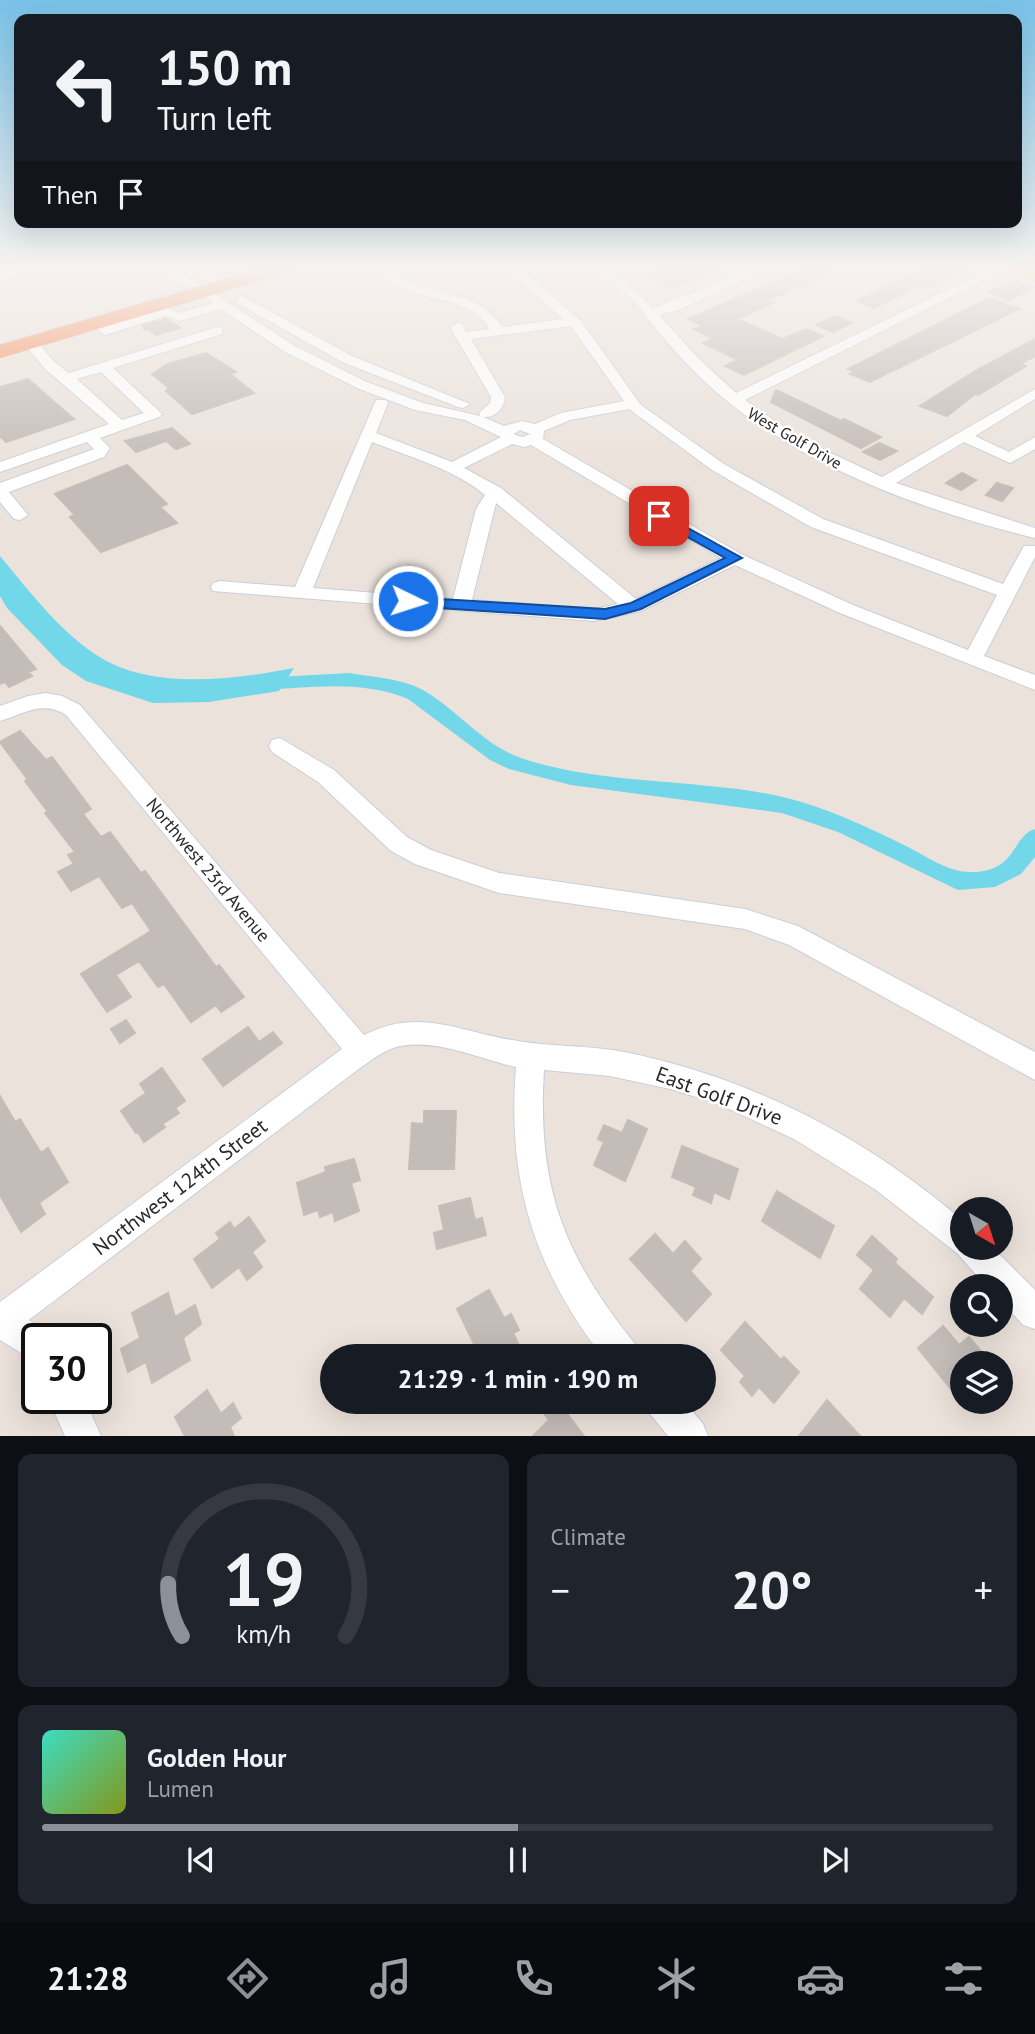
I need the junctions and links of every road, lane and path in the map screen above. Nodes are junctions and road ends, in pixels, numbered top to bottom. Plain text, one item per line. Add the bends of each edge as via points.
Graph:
1 (19, 335) edge
2 (76, 335) edge
3 (204, 335) edge
4 (275, 335) edge
5 (302, 335) edge
6 (462, 335) edge
7 (583, 335) edge
8 (669, 335) edge
9 (866, 335) edge
10 (0, 340) edge
11 (323, 347) junction
12 (36, 348) junction
13 (0, 352) edge
14 (302, 355) junction
15 (103, 366) junction
16 (61, 373) junction
17 (356, 381) junction
18 (1035, 393) edge
19 (428, 397) junction
20 (734, 400) junction
21 (381, 402) dead end
22 (633, 404) junction
23 (444, 410) junction
24 (486, 413) junction
25 (120, 426) junction
26 (511, 433) junction
27 (534, 434) junction
28 (367, 435) junction
29 (89, 436) junction
30 (963, 436) junction
31 (1035, 442) edge
32 (0, 467) edge
33 (453, 468) junction
34 (884, 483) junction
35 (0, 491) edge
36 (495, 492) junction
37 (20, 514) dead end
38 (1032, 541) edge
39 (736, 558) junction
40 (220, 587) dead end
41 (1007, 592) junction
42 (302, 593) junction
43 (461, 605) junction
44 (634, 607) junction
45 (972, 659) junction
46 (1035, 684) edge
47 (0, 714) edge
48 (280, 746) dead end
49 (361, 1052) junction
50 (531, 1056) junction
51 (1035, 1066) edge
52 (950, 1229) edge
53 (983, 1260) edge
54 (1035, 1313) edge
55 (0, 1321) edge
56 (21, 1335) edge
57 (614, 1344) edge
58 (73, 1414) edge
59 (672, 1414) edge
60 (84, 1436) edge
61 (691, 1436) edge

1 - 10 highway
2 - 12 highway
3 - 15 street
4 - 14 street
5 - 11 street
6 - 24 street via 498,397 497,405
7 - 22 street
8 - 20 street, West Golf Drive
9 - 20 street
11 - 14 street
11 - 19 street
12 - 13 highway
12 - 16 street
14 - 17 street
15 - 16 street
15 - 25 street via 154,414
16 - 25 street
17 - 19 street
17 - 23 street via 414,405
18 - 30 street
19 - 23 street
19 - 24 street
20 - 34 street, West Golf Drive via 804,447
21 - 28 street
22 - 27 street via 566,416
22 - 41 street via 718,467 807,519
23 - 26 street
24 - 26 street
25 - 29 street
26 - 27 street via 524,442
26 - 33 street
27 - 39 street via 649,510
28 - 33 street
28 - 42 street
29 - 32 street
29 - 35 street via 102,448 98,454
30 - 31 street via 1010,458
30 - 34 street
33 - 36 street
34 - 38 street, West Golf Drive
35 - 37 street
36 - 43 street via 484,509
36 - 44 street
38 - 41 street
39 - 44 street
39 - 45 street
40 - 42 street
41 - 45 street
42 - 43 street
43 - 44 street via 594,615
45 - 46 street
47 - 49 street, Northwest 23rd Avenue via 48,699 73,710
48 - 51 street via 326,776 413,853 499,883 767,925 798,937
49 - 50 street, East Golf Drive via 408,1034
49 - 55 street, Northwest 124th Street
50 - 52 street, East Golf Drive via 609,1063 663,1074 760,1107 845,1151
50 - 57 street via 529,1159 543,1222 577,1296
53 - 54 street
55 - 56 street
58 - 60 street
59 - 61 street

